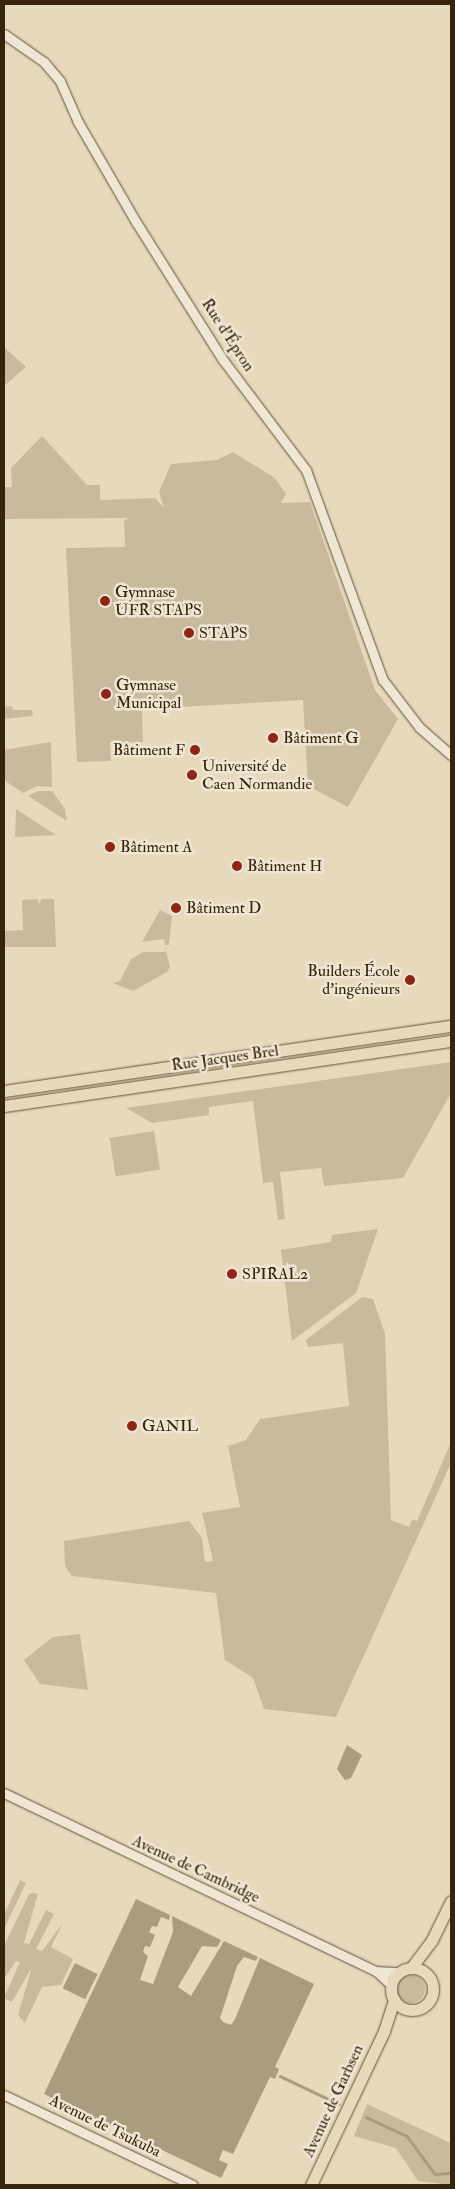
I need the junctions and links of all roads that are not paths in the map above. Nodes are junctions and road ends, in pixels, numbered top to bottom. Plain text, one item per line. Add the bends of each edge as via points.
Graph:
1 (4, 34) edge
2 (451, 755) edge
3 (451, 1026) edge
4 (451, 1041) edge
5 (4, 1091) edge
6 (4, 1106) edge
7 (4, 1794) edge
8 (451, 1901) edge
9 (432, 1940) junction
10 (411, 1968) junction
11 (376, 1971) junction
12 (398, 1972) junction
13 (430, 1978) junction
14 (391, 1985) junction
15 (394, 2000) junction
16 (408, 2010) junction
17 (384, 2031) junction
18 (4, 2095) edge
19 (193, 2185) edge
20 (311, 2185) edge

1 - 2 street, Rue d'Épron via 56,76 136,222 223,360 306,470 383,680 419,727
3 - 5 main road, Rue Jacques Brel
4 - 6 main road, Rue Jacques Brel
7 - 11 street, Avenue de Cambridge
8 - 9 main road, Avenue de Garbsen
9 - 10 main road, Avenue de Garbsen
9 - 13 main road, Avenue de Garbsen
10 - 12 main road
10 - 13 main road
11 - 12 street, Avenue de Cambridge
11 - 14 street, Avenue de Cambridge
12 - 14 main road
13 - 16 main road, Avenue de Garbsen via 430,2000
14 - 15 main road, Avenue de Garbsen
15 - 16 main road
15 - 17 main road, Avenue de Garbsen
16 - 17 main road, Avenue de Garbsen
17 - 20 main road, Avenue de Garbsen
18 - 19 street, Avenue de Tsukuba

